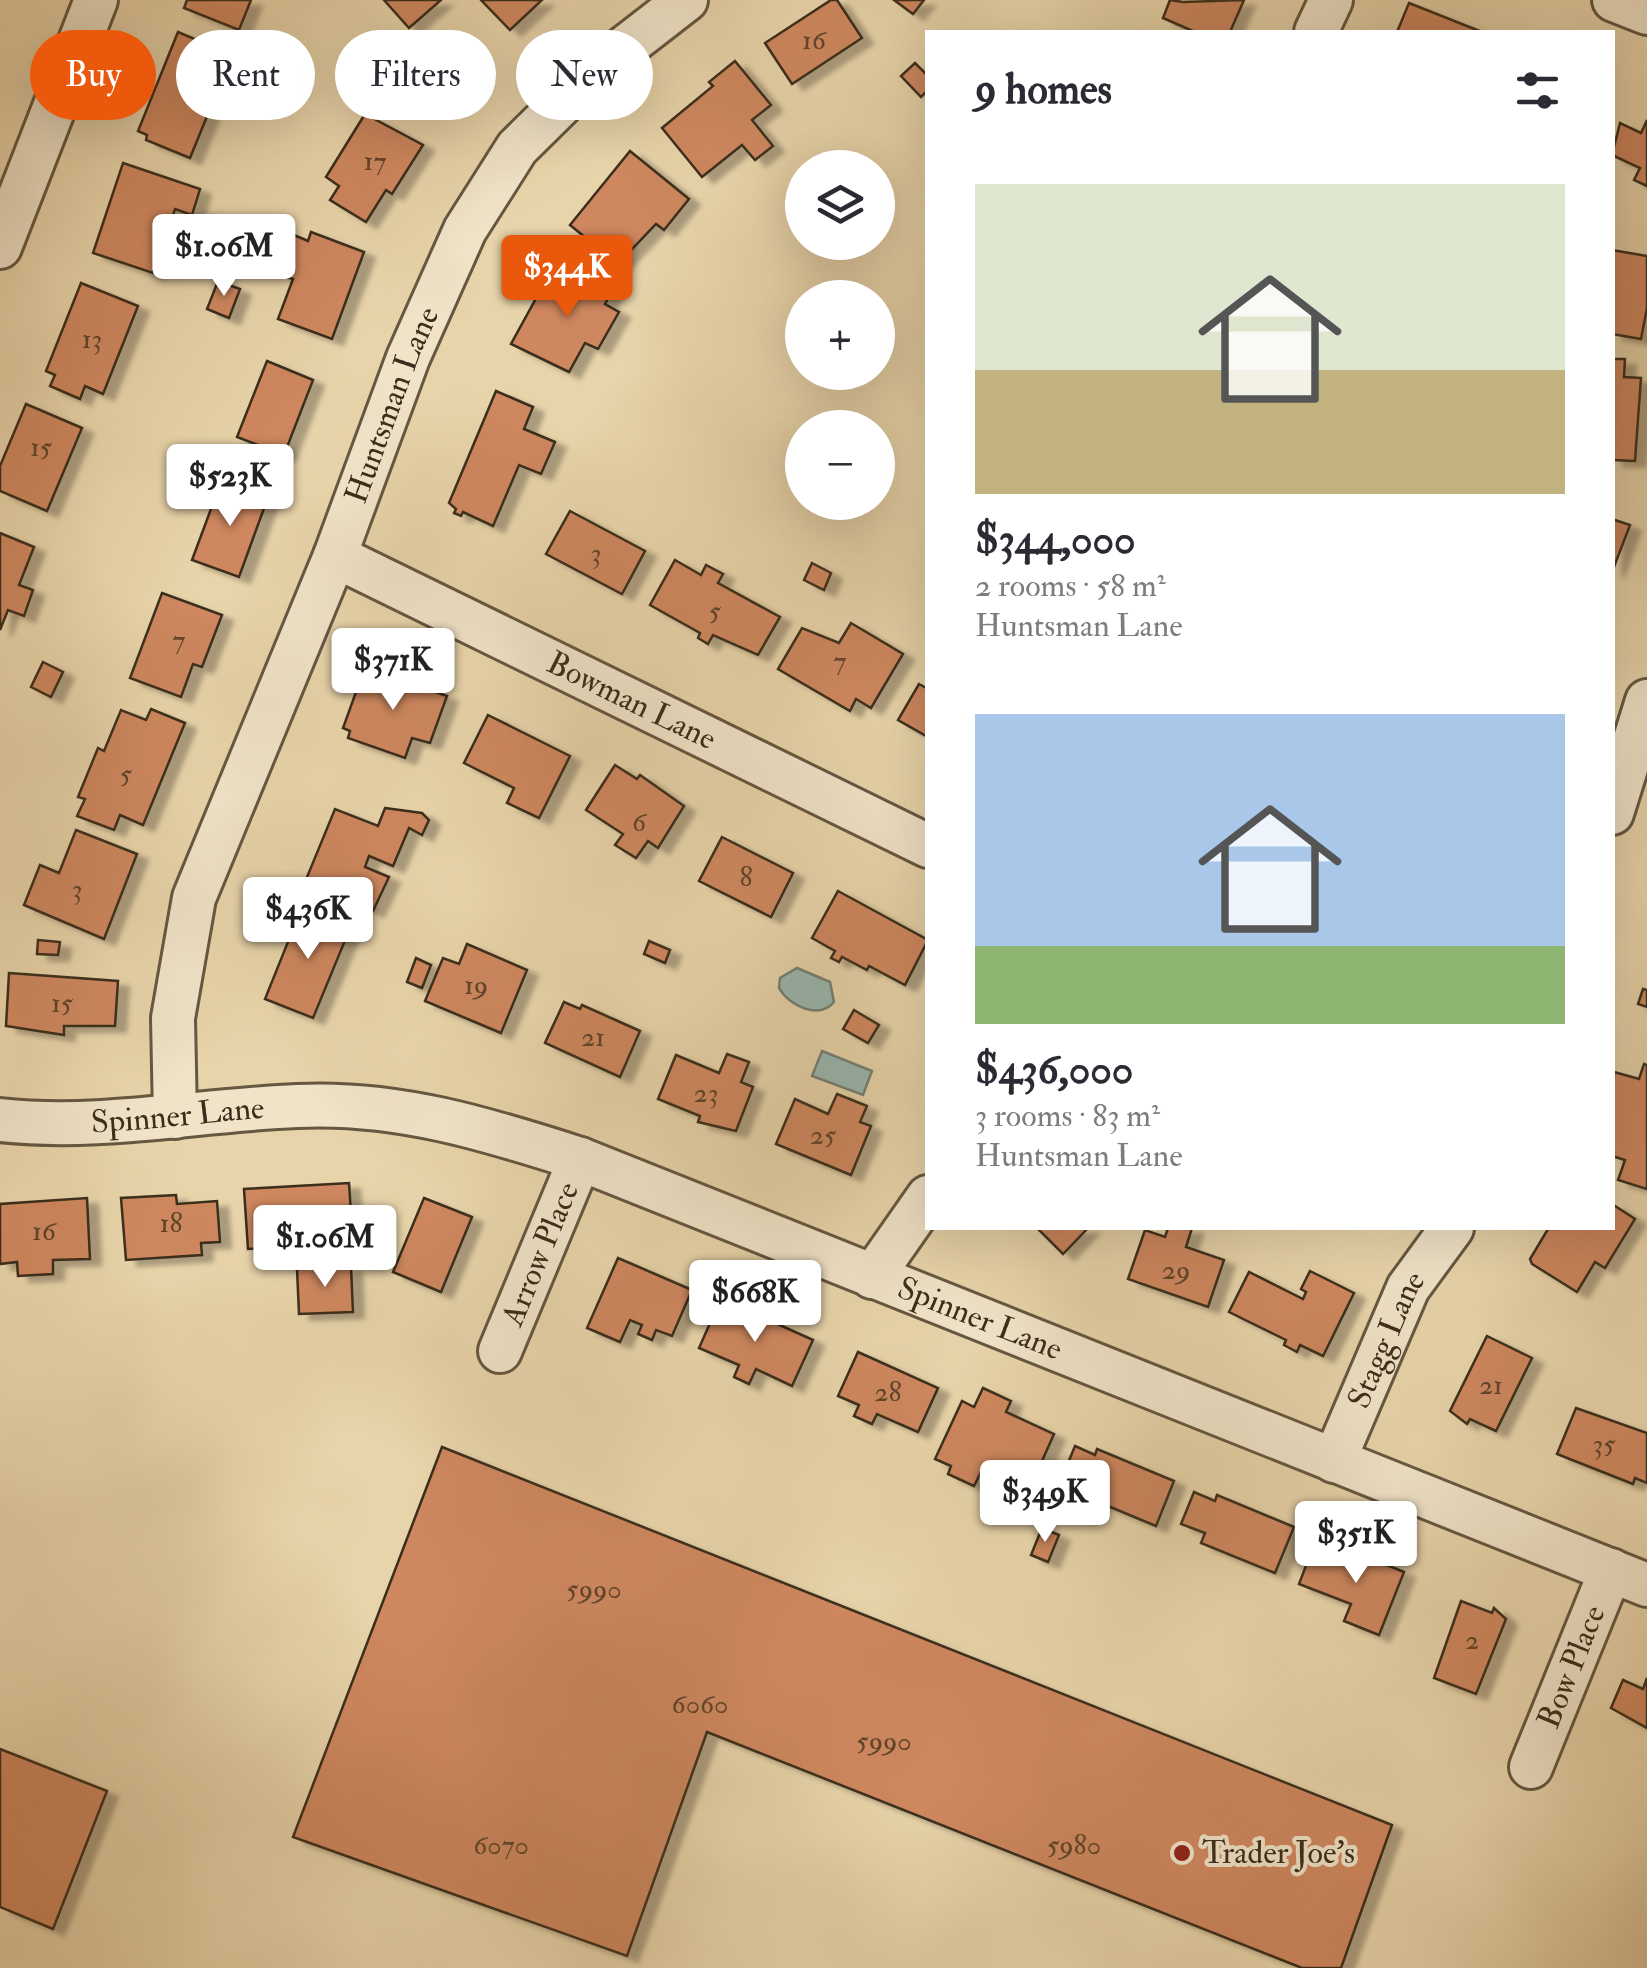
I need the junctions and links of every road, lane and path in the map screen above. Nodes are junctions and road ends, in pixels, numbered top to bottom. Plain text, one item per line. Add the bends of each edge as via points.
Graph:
1 (96, 0) edge
2 (686, 0) edge
3 (1331, 0) edge
4 (1614, 0) edge
5 (1647, 13) edge
6 (1317, 30) edge
7 (0, 247) edge
8 (335, 556) junction
9 (1647, 701) edge
10 (1615, 803) edge
11 (925, 845) edge
12 (174, 1117) junction
13 (0, 1120) edge
14 (580, 1158) junction
15 (925, 1202) edge
16 (1451, 1230) edge
17 (872, 1277) junction
18 (500, 1351) dead end
19 (1334, 1461) junction
20 (1629, 1577) edge
21 (1530, 1766) dead end

1 - 7 street
2 - 8 street, Huntsman Lane via 597,68 517,148 465,230 408,358
3 - 6 street
4 - 5 street
8 - 11 street, Bowman Lane
8 - 12 street, Huntsman Lane via 194,898 173,1018
9 - 10 street
12 - 13 street, Spinner Lane via 47,1126
12 - 14 street, Spinner Lane via 298,1105 378,1108 460,1120
14 - 17 street, Spinner Lane
14 - 18 street, Arrow Place
15 - 17 street
16 - 19 street, Stagg Lane via 1408,1288
17 - 19 street, Spinner Lane
19 - 20 street, Spinner Lane
20 - 21 street, Bow Place

